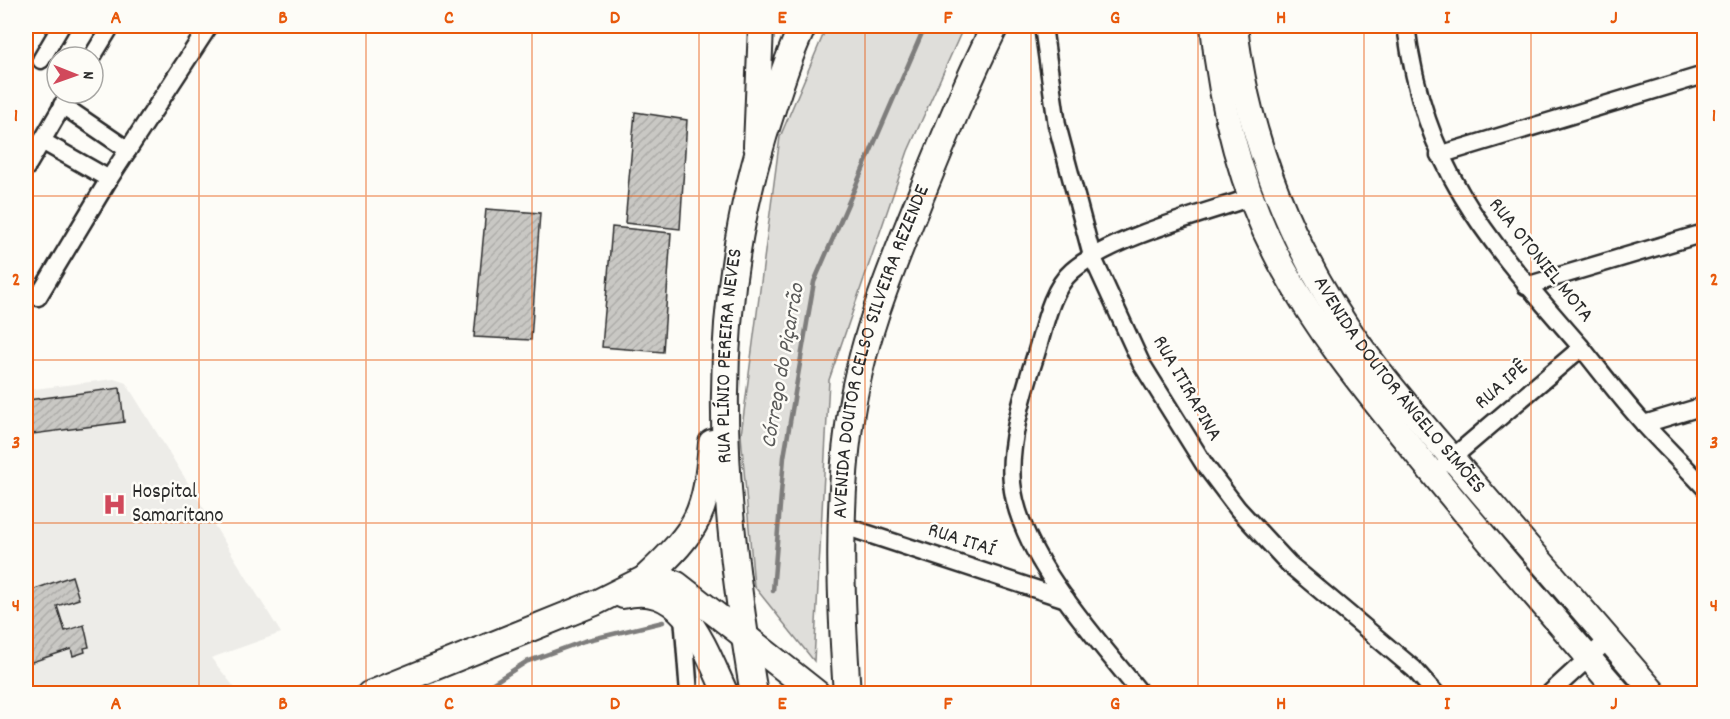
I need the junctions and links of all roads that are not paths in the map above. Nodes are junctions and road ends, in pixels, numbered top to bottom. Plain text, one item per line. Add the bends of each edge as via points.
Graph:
1 (61, 26) edge
2 (111, 26) edge
3 (200, 26) edge
4 (761, 26) edge
5 (802, 26) edge
6 (995, 26) edge
7 (1043, 26) edge
8 (1213, 26) edge
9 (1235, 26) edge
10 (1406, 26) edge
11 (99, 45) edge
12 (41, 60) dead end
13 (1704, 75) edge
14 (63, 105) edge
15 (73, 105) edge
16 (42, 141) junction
17 (128, 150) junction
18 (1439, 154) junction
19 (756, 156) junction
20 (26, 168) edge
21 (109, 179) junction
22 (1252, 197) junction
23 (1704, 233) edge
24 (1092, 256) junction
25 (1526, 286) junction
26 (26, 288) edge
27 (1581, 348) junction
28 (724, 366) junction
29 (1704, 406) edge
30 (1644, 424) junction
31 (1452, 458) junction
32 (1433, 474) junction
33 (1704, 487) edge
34 (842, 525) junction
35 (647, 577) junction
36 (1066, 599) junction
37 (595, 603) junction
38 (682, 612) junction
39 (745, 638) junction
40 (1609, 639) junction
41 (1588, 656) junction
42 (369, 693) edge
43 (689, 693) edge
44 (726, 693) edge
45 (754, 693) edge
46 (813, 693) edge
47 (847, 693) edge
48 (1141, 693) edge
49 (1435, 693) edge
50 (1549, 693) edge
51 (1620, 693) edge
52 (1655, 693) edge

1 - 12 street
2 - 11 street
3 - 17 street via 207,29
4 - 19 main road
5 - 19 main road, RUA PLÍNIO PEREIRA NEVES
6 - 34 main road, AVENIDA DOUTOR CELSO SILVEIRA REZENDE via 964,90 881,292 849,425
7 - 24 street, RUA ITIRAPINA via 1057,125
8 - 22 main road, AVENIDA DOUTOR ÂNGELO SIMÕES via 1225,112
9 - 31 main road, AVENIDA DOUTOR ÂNGELO SIMÕES via 1252,110 1275,190 1301,244 1334,307 1362,348
10 - 18 street, RUA OTONIEL MOTA via 1414,74
13 - 18 street
14 - 16 street
15 - 17 street
16 - 20 street
16 - 21 street
17 - 21 street
18 - 25 street, RUA OTONIEL MOTA via 1482,231
19 - 28 main road, RUA PLÍNIO PEREIRA NEVES via 735,258
21 - 26 street via 38,297
22 - 24 street
22 - 32 main road, AVENIDA DOUTOR ÂNGELO SIMÕES via 1280,262 1317,325
23 - 25 street
24 - 36 street via 1070,273 1054,298 1026,383 1014,447 1012,482 1017,510 1026,533
24 - 49 street, RUA ITIRAPINA via 1141,363 1204,464 1238,509 1289,564 1414,669
25 - 27 street, RUA OTONIEL MOTA
27 - 30 street, RUA OTONIEL MOTA
27 - 31 street, RUA IPÊ
28 - 35 main road via 701,514 679,546
28 - 39 main road, RUA PLÍNIO PEREIRA NEVES via 725,459
29 - 30 street
30 - 33 street, RUA OTONIEL MOTA
31 - 32 street, RUA IPÊ
31 - 40 main road, AVENIDA DOUTOR ÂNGELO SIMÕES
32 - 41 main road, AVENIDA DOUTOR ÂNGELO SIMÕES
34 - 36 street, RUA ITAÍ
34 - 47 main road, AVENIDA DOUTOR CELSO SILVEIRA REZENDE
35 - 37 main road
35 - 39 main road via 677,584
36 - 48 street
37 - 38 main road via 648,593 668,599
37 - 42 main road
38 - 43 street
38 - 44 main road
39 - 45 main road, RUA PLÍNIO PEREIRA NEVES
39 - 46 main road
40 - 41 street
40 - 52 main road, AVENIDA DOUTOR ÂNGELO SIMÕES
41 - 50 street
41 - 51 main road, AVENIDA DOUTOR ÂNGELO SIMÕES

